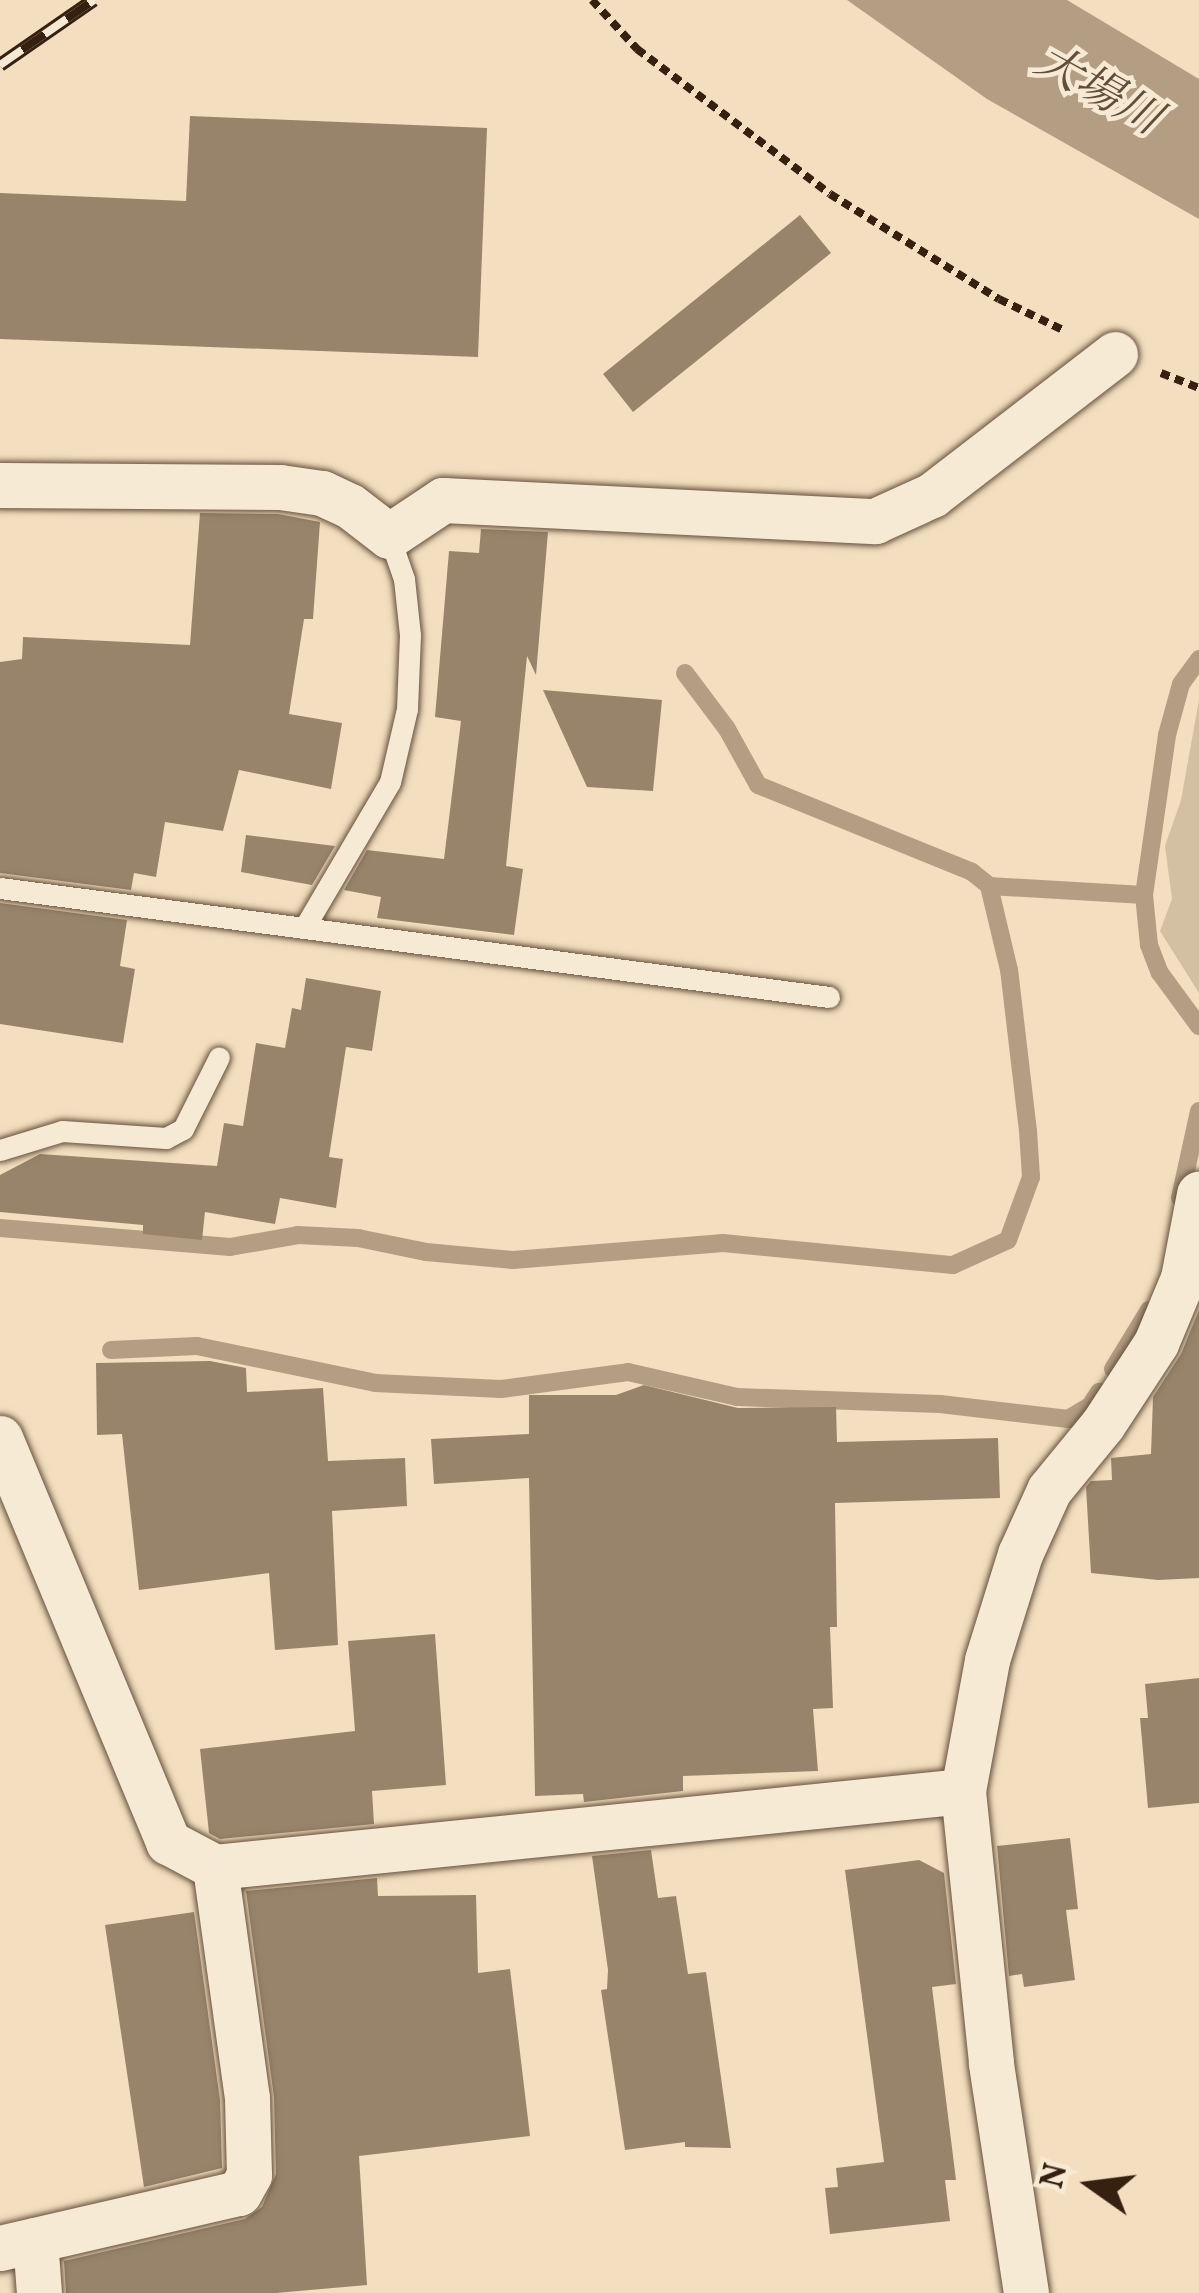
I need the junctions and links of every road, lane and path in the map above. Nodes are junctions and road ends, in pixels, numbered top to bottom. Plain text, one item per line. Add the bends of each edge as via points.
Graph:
1 (592, 0) edge
2 (1114, 354) junction
3 (1199, 388) edge
4 (0, 485) edge
5 (389, 536) junction
6 (0, 888) edge
7 (304, 928) junction
8 (829, 997) dead end
9 (219, 1058) dead end
10 (0, 1150) edge
11 (1199, 1194) edge
12 (0, 1438) edge
13 (963, 1791) junction
14 (215, 1867) junction
15 (17, 2244) edge
16 (39, 2293) edge
17 (1026, 2293) edge

1 - 2 path via 638,49 830,194 999,299
2 - 3 path
2 - 5 street via 932,495 875,521 443,500
4 - 5 street via 301,490 350,506
5 - 7 lane via 408,616 407,710 389,782
6 - 7 lane
7 - 8 lane
9 - 10 lane via 183,1129 166,1138 62,1131
11 - 13 street via 1183,1278 1156,1343 1049,1490 1020,1554 987,1660
12 - 14 street via 168,1842
13 - 14 street
13 - 17 street via 991,2064
14 - 15 street via 247,2098 249,2175 239,2193
15 - 16 street

